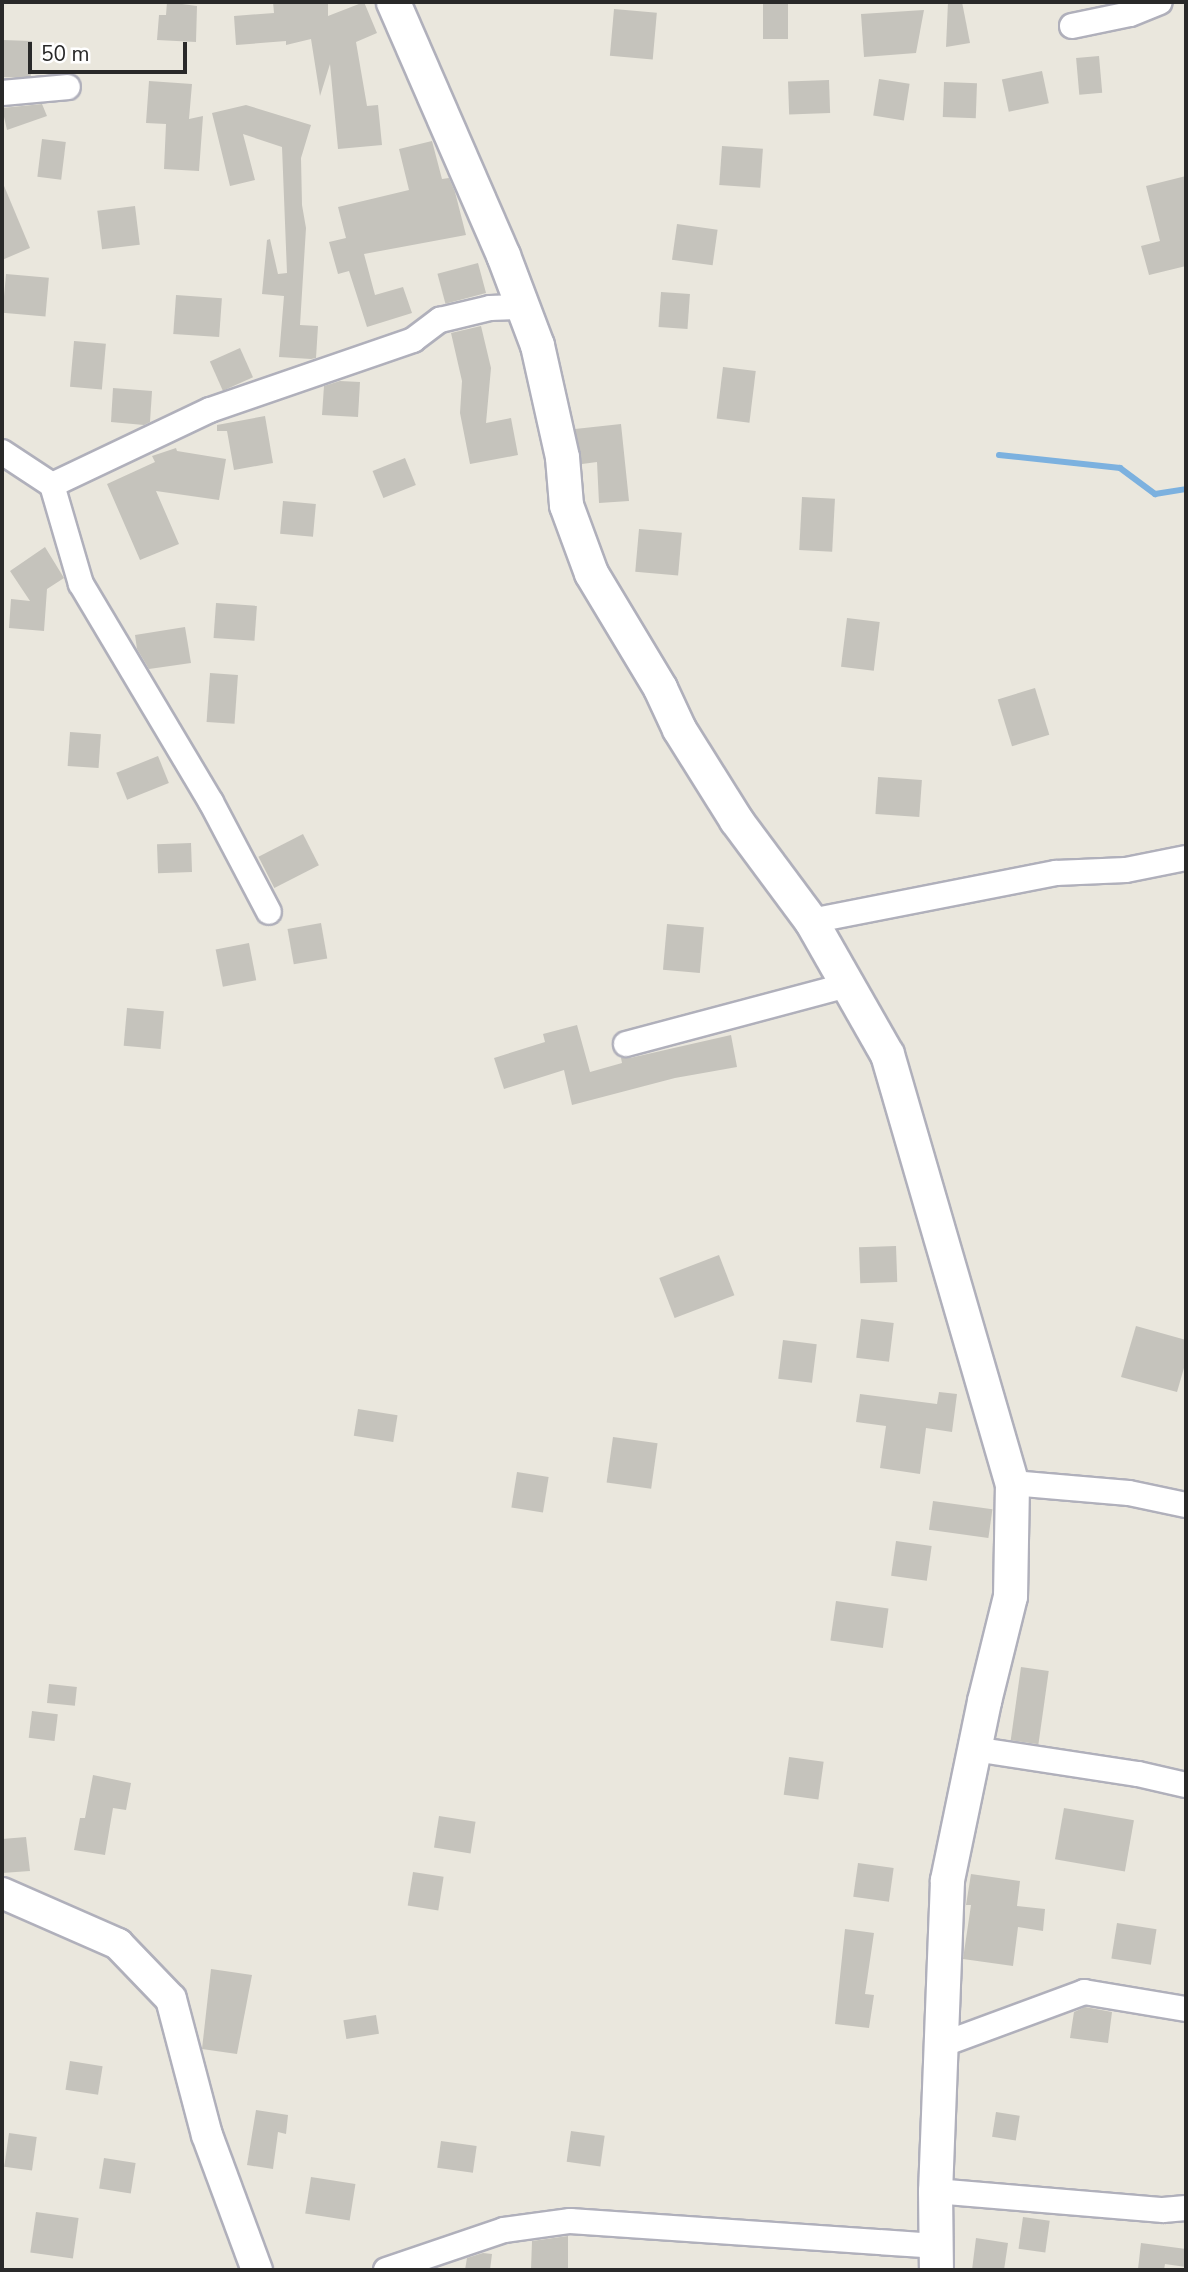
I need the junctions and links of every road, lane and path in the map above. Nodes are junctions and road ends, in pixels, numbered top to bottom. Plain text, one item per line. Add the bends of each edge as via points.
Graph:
1 (393, 2) edge
2 (1160, 2) edge
3 (1072, 26) dead end
4 (68, 87) dead end
5 (2, 93) edge
6 (523, 307) junction
7 (2, 452) edge
8 (52, 485) junction
9 (1186, 858) edge
10 (269, 912) dead end
11 (811, 921) junction
12 (848, 985) junction
13 (626, 1044) dead end
14 (1012, 1483) junction
15 (1186, 1504) edge
16 (974, 1749) junction
17 (1186, 1785) edge
18 (2, 1893) edge
19 (1186, 2010) edge
20 (940, 2045) junction
21 (935, 2191) junction
22 (1186, 2208) edge
23 (935, 2258) edge
24 (257, 2270) edge
25 (386, 2270) edge

1 - 6 main road
2 - 3 street via 1130,15
4 - 5 street
6 - 8 street via 490,308 440,320 413,340 211,410
6 - 11 main road via 540,357 562,457 566,505 591,573 729,809
7 - 8 street
8 - 10 street via 80,584 211,802
9 - 11 street via 1126,870 1056,873
11 - 12 main road
12 - 13 street
12 - 14 main road via 887,1054
14 - 15 street via 1129,1493
14 - 16 main road via 1010,1597
16 - 17 street
16 - 20 main road via 947,1880
18 - 24 street via 118,1944 171,1999 207,2135
19 - 20 street via 1084,1992
20 - 21 main road
21 - 22 street via 1163,2210
21 - 23 main road
23 - 25 street via 570,2221 504,2230

